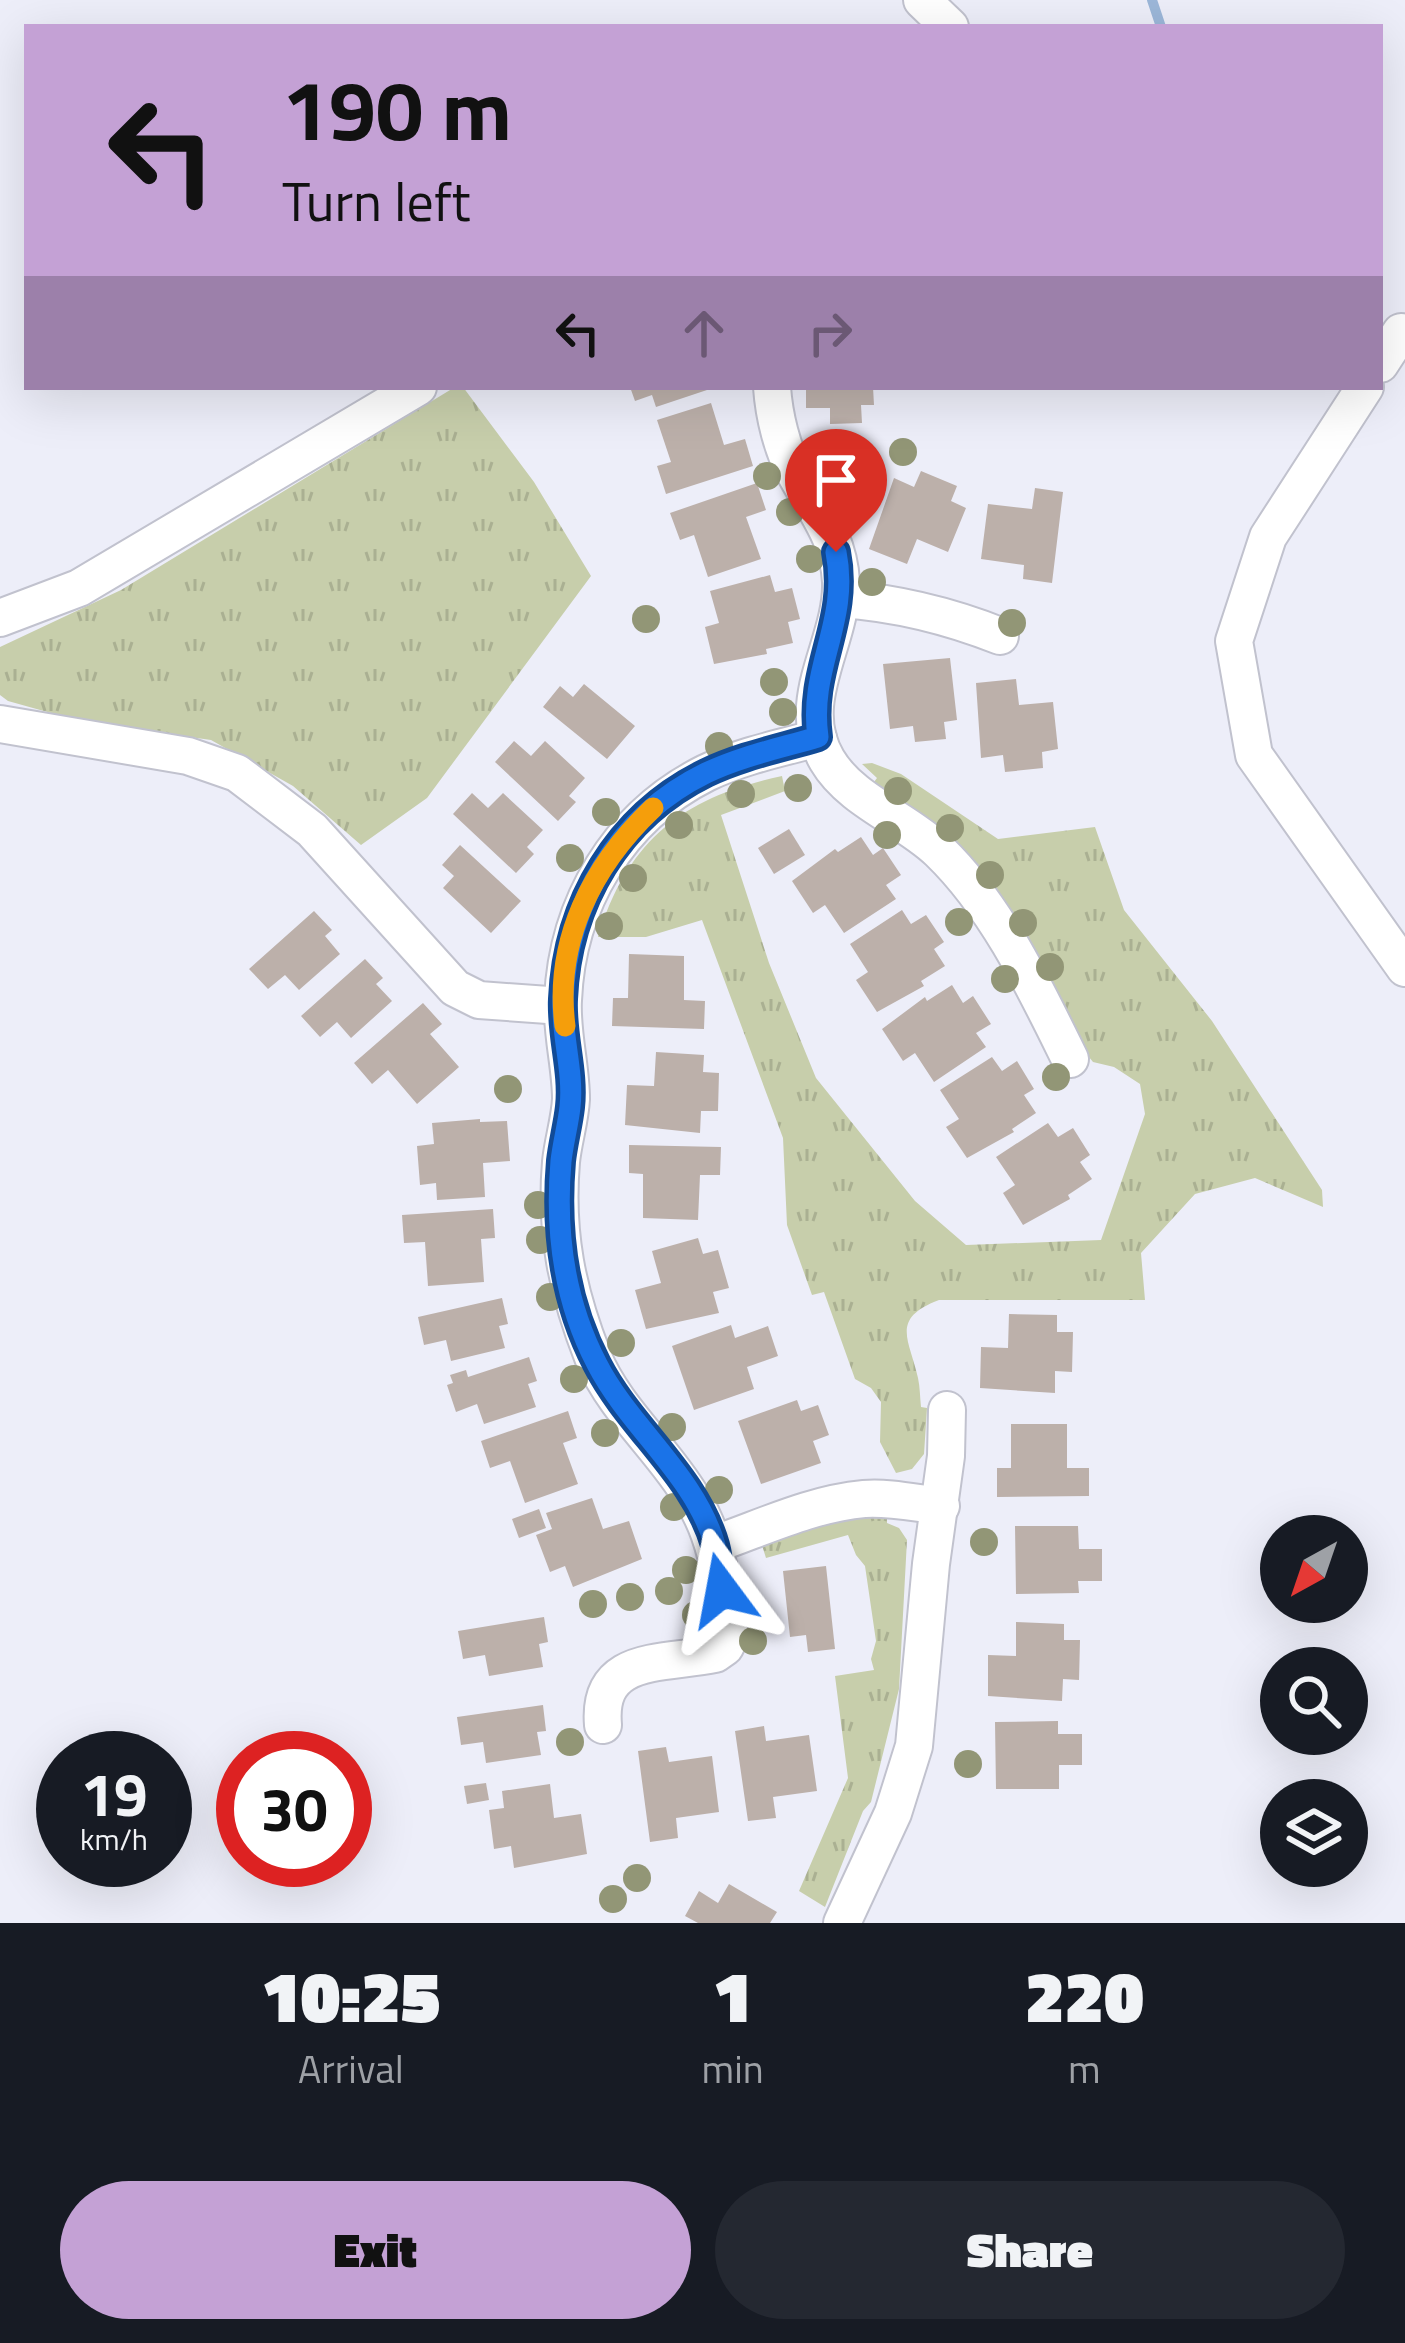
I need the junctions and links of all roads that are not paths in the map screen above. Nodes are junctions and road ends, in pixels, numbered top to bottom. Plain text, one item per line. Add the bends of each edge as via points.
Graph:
1 (922, 0) edge
2 (947, 24) edge
3 (1395, 328) edge
4 (1383, 357) edge
5 (413, 390) edge
6 (773, 390) edge
7 (1363, 390) edge
8 (841, 599) junction
9 (0, 618) edge
10 (1000, 636) dead end
11 (0, 724) edge
12 (818, 737) junction
13 (1405, 968) edge
14 (562, 1006) junction
15 (1070, 1059) dead end
16 (947, 1410) dead end
17 (941, 1506) junction
18 (715, 1544) junction
19 (604, 1725) dead end
20 (842, 1923) edge

1 - 2 street
3 - 4 street
5 - 9 street via 79,588
6 - 8 street via 784,447 828,526
7 - 13 street via 1268,537 1234,641 1254,754
8 - 10 street via 946,615
8 - 12 street via 817,686
11 - 14 street via 188,756 237,773 312,830 455,988 479,1000
12 - 14 street via 704,774 626,833 577,917
12 - 15 street via 840,776 944,856 994,922
14 - 18 street via 571,1104 558,1215 569,1292 596,1363 694,1500
16 - 17 street
17 - 18 street via 842,1503
17 - 20 street via 914,1746
18 - 19 street via 725,1647 624,1669 602,1704

